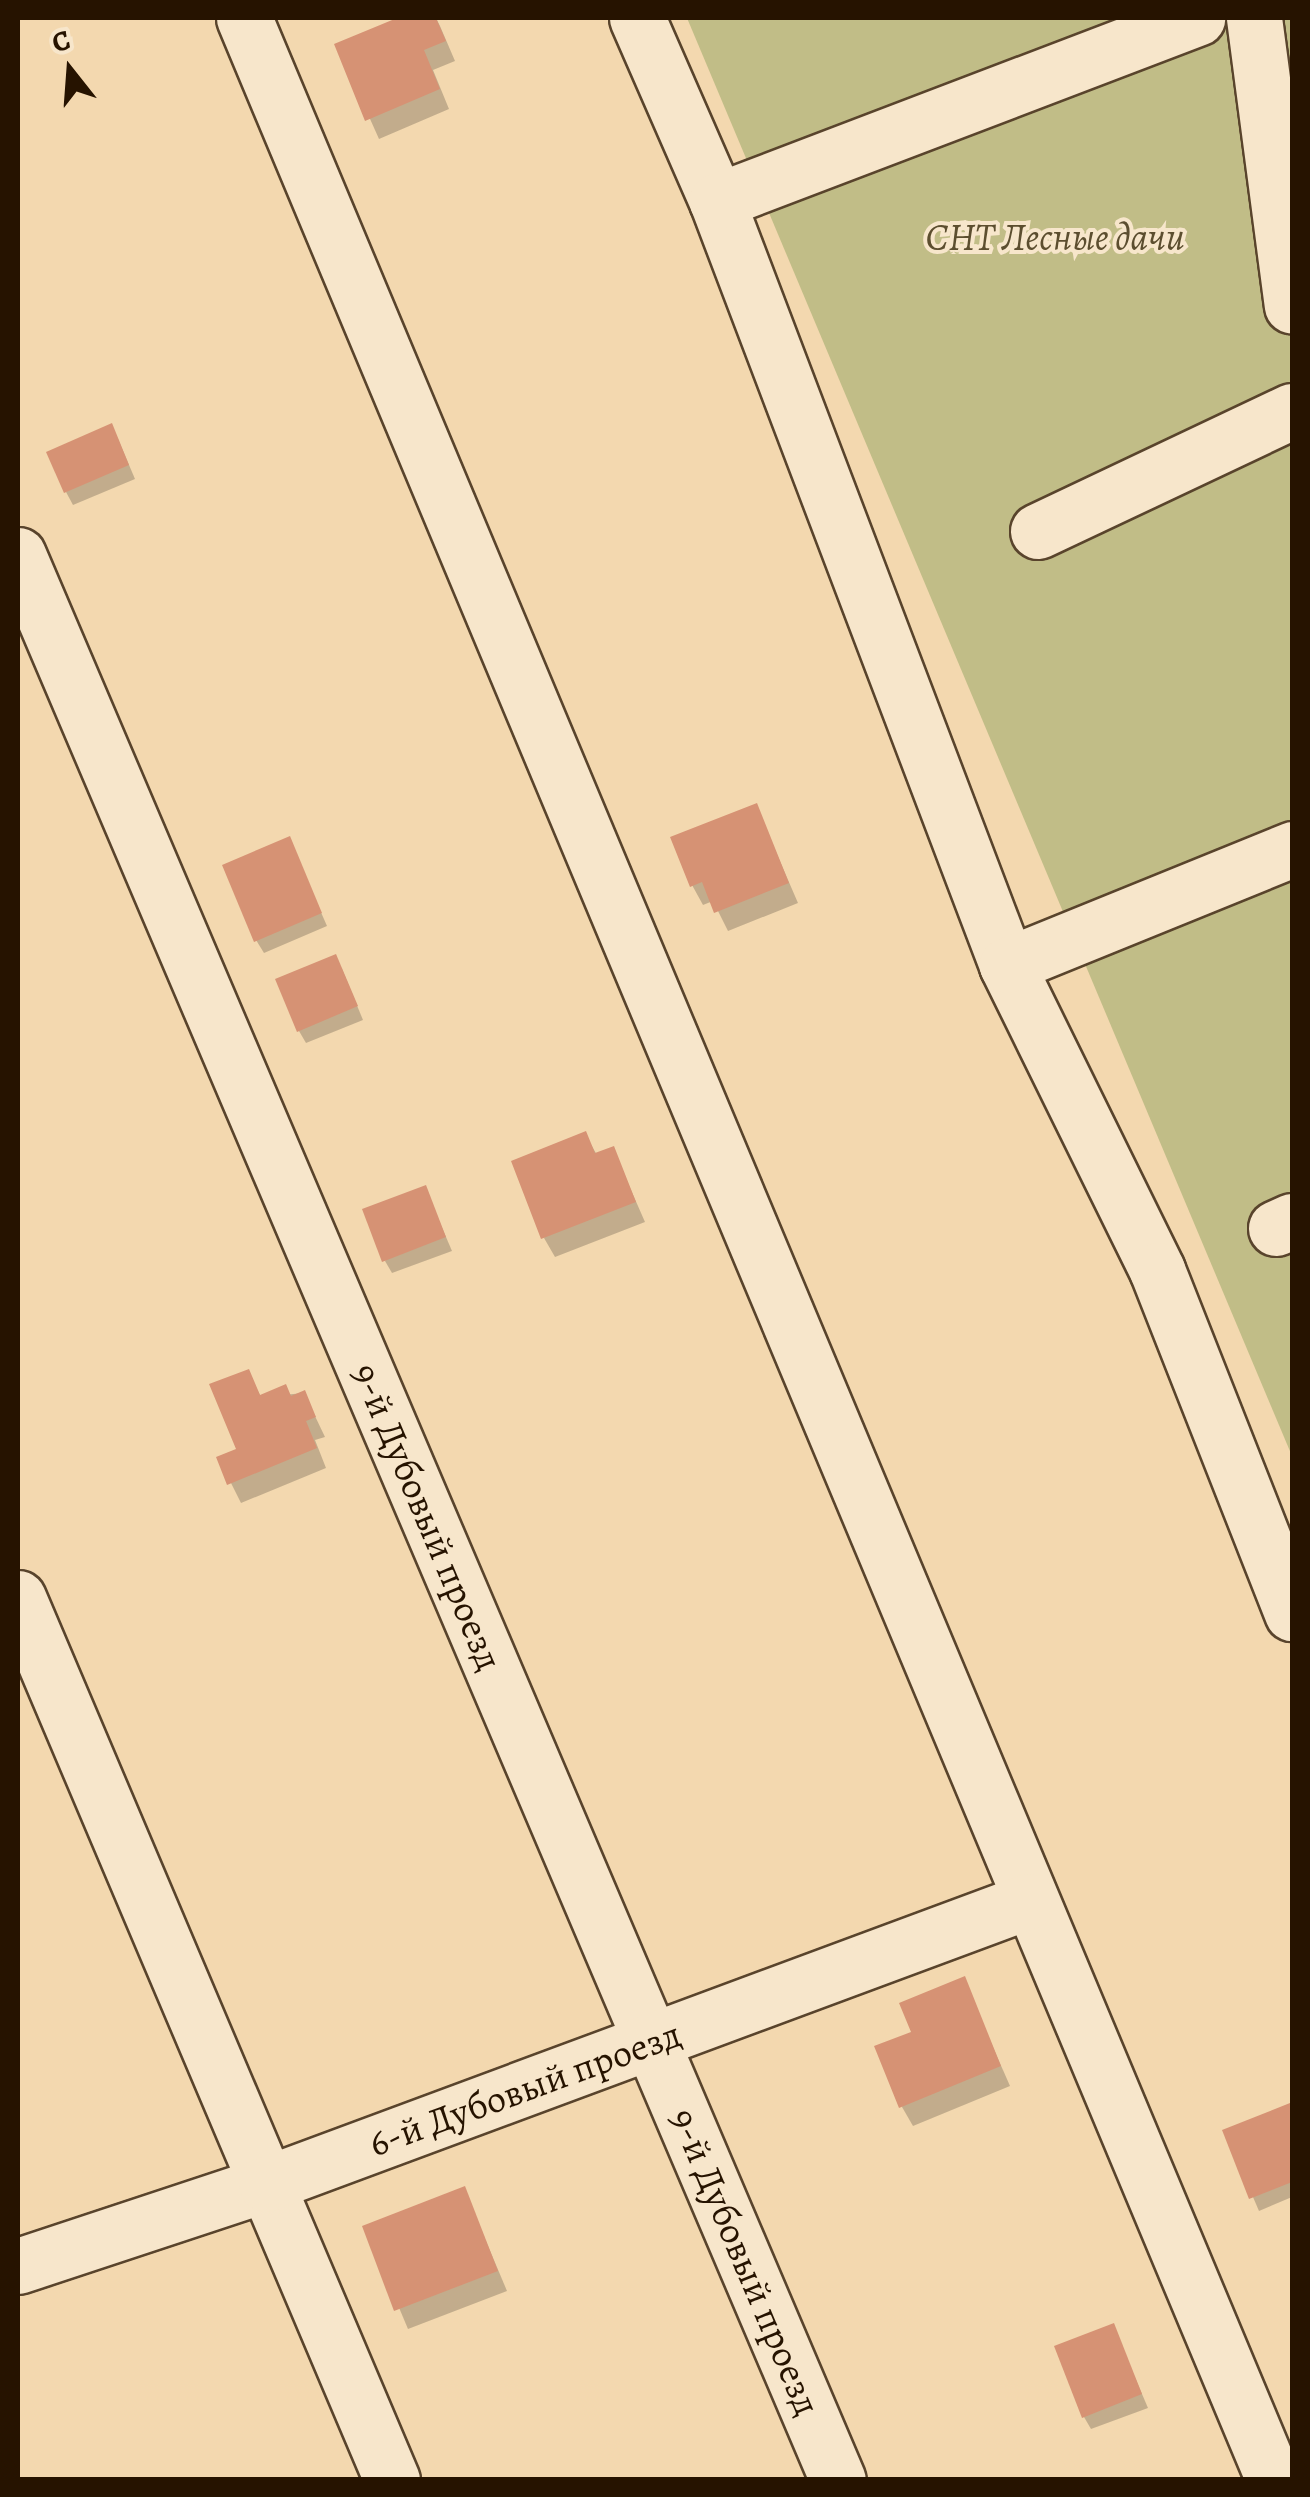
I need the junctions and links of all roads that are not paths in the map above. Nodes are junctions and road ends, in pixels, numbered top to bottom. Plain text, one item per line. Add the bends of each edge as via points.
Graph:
1 (244, 18) edge
2 (637, 18) edge
3 (1198, 18) edge
4 (1254, 18) edge
5 (718, 201) junction
6 (1292, 306) edge
7 (1292, 411) edge
8 (1038, 531) dead end
9 (18, 555) edge
10 (1292, 849) edge
11 (1007, 965) junction
12 (1286, 1582) edge
13 (18, 1598) edge
14 (1028, 1900) junction
15 (650, 2042) junction
16 (266, 2184) junction
17 (18, 2266) edge
18 (392, 2480) edge
19 (838, 2480) edge
20 (1274, 2480) edge

1 - 14 street
2 - 5 street
3 - 5 street
4 - 6 street
5 - 11 street
7 - 8 street
9 - 15 street, 9-й Дубовый проезд
10 - 11 street
11 - 12 street via 1157,1270
13 - 16 street
14 - 15 street, 6-й Дубовый проезд
14 - 20 street
15 - 16 street, 6-й Дубовый проезд
15 - 19 street, 9-й Дубовый проезд
16 - 17 street, 6-й Дубовый проезд
16 - 18 street

